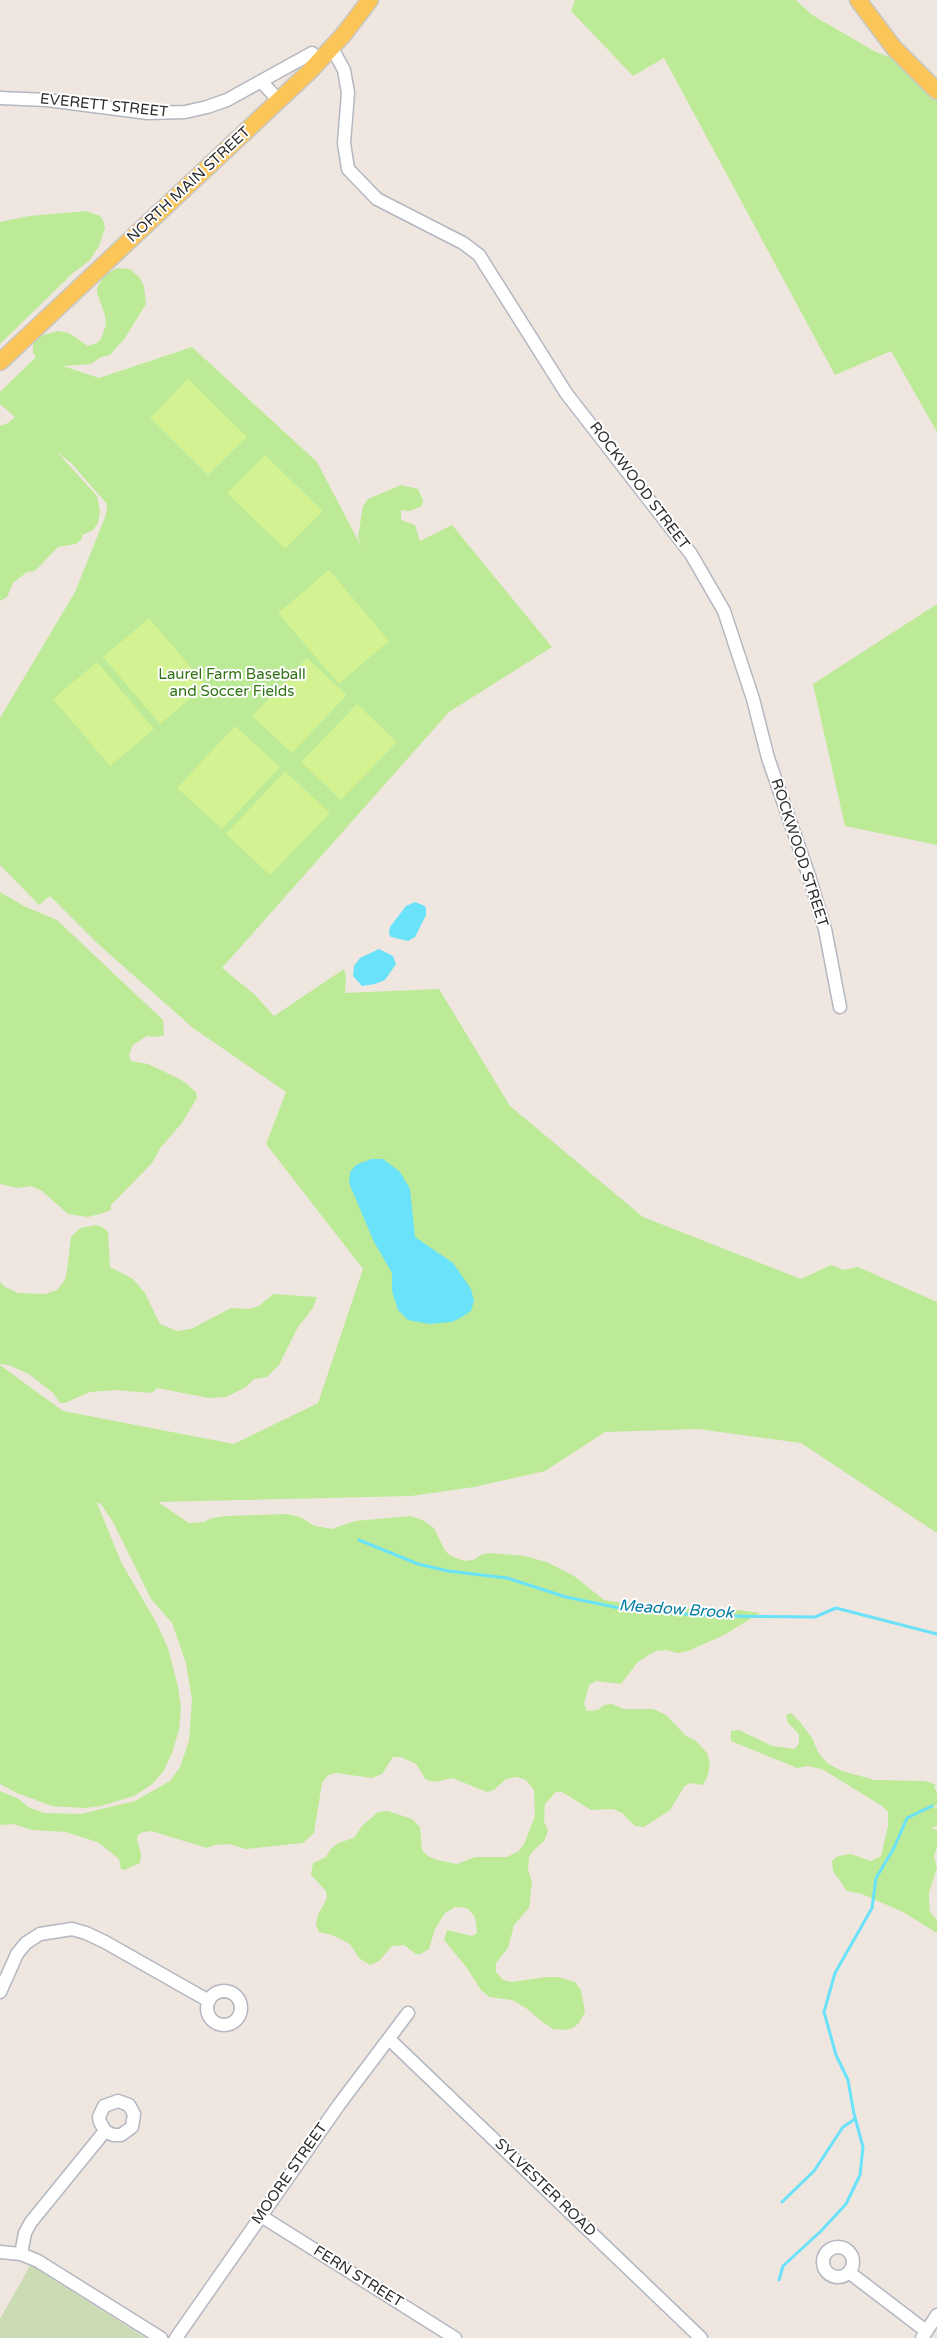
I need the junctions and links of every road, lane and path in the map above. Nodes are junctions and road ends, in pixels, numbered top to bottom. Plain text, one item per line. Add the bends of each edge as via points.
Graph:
1 (370, 0) edge
2 (858, 0) edge
3 (332, 48) junction
4 (312, 53) dead end
5 (273, 74) junction
6 (261, 81) junction
7 (937, 91) edge
8 (284, 96) junction
9 (0, 98) edge
10 (0, 362) edge
11 (840, 1007) dead end
12 (0, 1992) edge
13 (209, 2000) dead end
14 (408, 2013) dead end
15 (389, 2039) junction
16 (105, 2131) dead end
17 (261, 2216) junction
18 (0, 2252) edge
19 (21, 2254) junction
20 (850, 2273) dead end
21 (937, 2315) edge
22 (924, 2335) edge
23 (160, 2338) edge
24 (176, 2338) edge
25 (455, 2338) edge
26 (701, 2338) edge

1 - 3 main road, NORTH MAIN STREET
2 - 7 main road via 894,48
3 - 8 main road, NORTH MAIN STREET
3 - 11 street, ROCKWOOD STREET via 344,70 348,93 344,143 348,170 377,199 463,243 479,255 566,392 691,554 724,611 753,699 768,758 808,873
4 - 5 street, EVERETT STREET
5 - 6 street, EVERETT STREET
5 - 8 street
6 - 8 street
6 - 9 street, EVERETT STREET via 217,104 175,113
8 - 10 main road, NORTH MAIN STREET
12 - 13 street via 17,1954 26,1943 40,1934 72,1929 105,1942
14 - 15 street, MOORE STREET
15 - 17 street, MOORE STREET
15 - 26 street, SYLVESTER ROAD
16 - 19 street via 31,2222
17 - 24 street, MOORE STREET
17 - 25 street, FERN STREET
18 - 19 street
19 - 23 street via 48,2266
20 - 22 street
21 - 22 street

